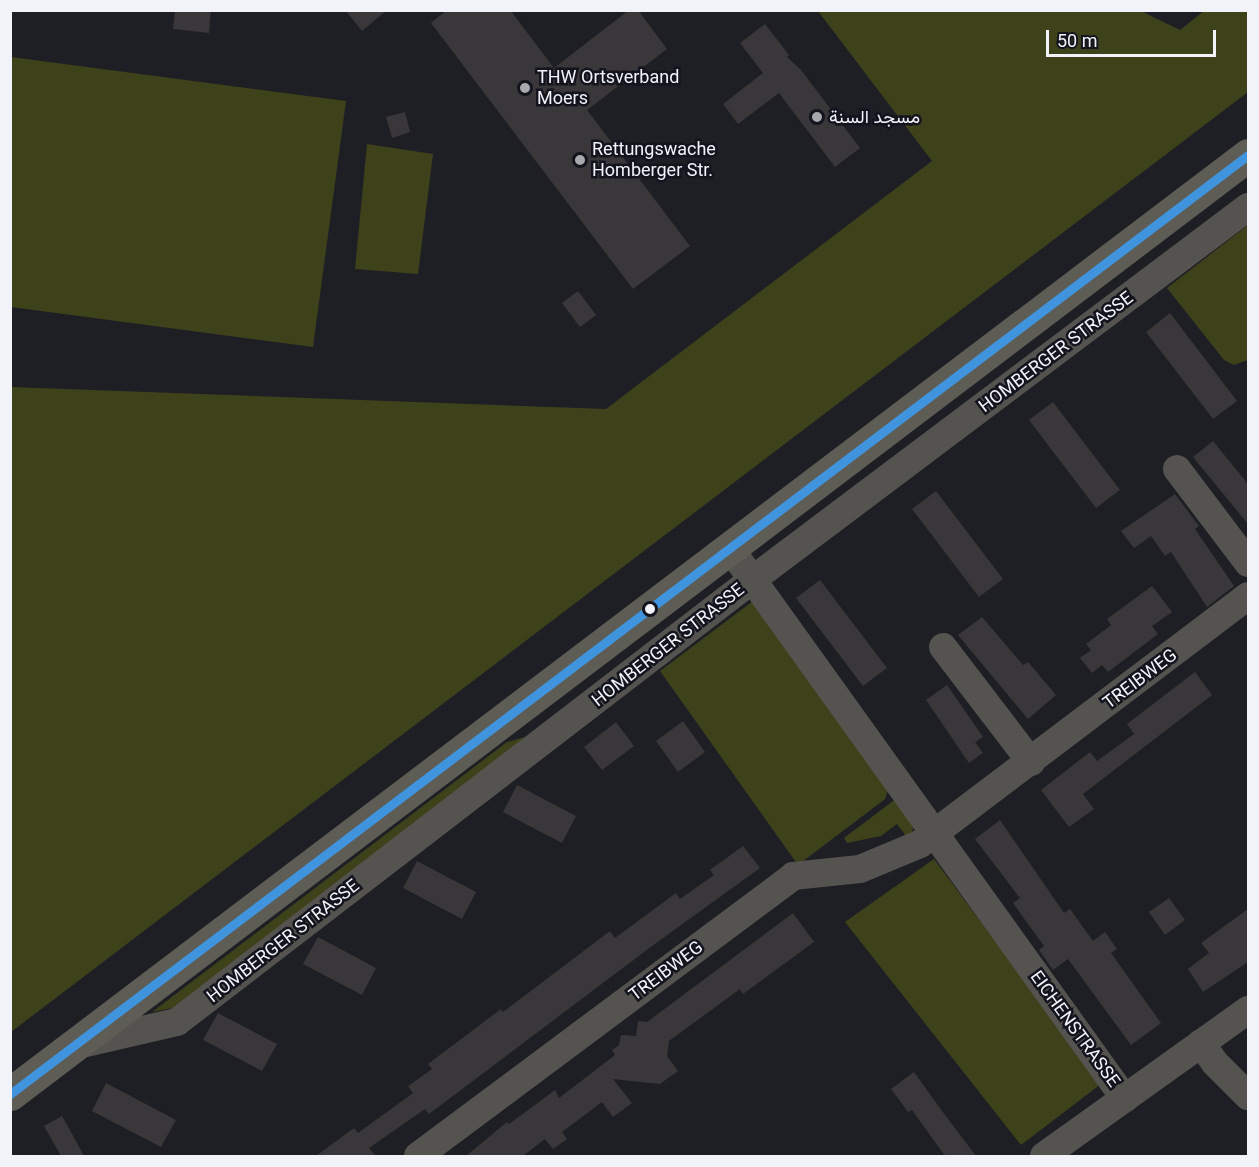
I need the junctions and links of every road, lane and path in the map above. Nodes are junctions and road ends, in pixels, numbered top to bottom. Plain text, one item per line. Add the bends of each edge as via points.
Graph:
1 (1248, 155) edge
2 (1248, 207) edge
3 (1177, 469) dead end
4 (729, 547) junction
5 (1248, 563) edge
6 (752, 580) junction
7 (1248, 596) edge
8 (943, 646) dead end
9 (1031, 762) junction
10 (935, 835) junction
11 (1248, 1010) edge
12 (1201, 1043) junction
13 (72, 1046) junction
14 (10, 1094) edge
15 (1248, 1096) edge
16 (1125, 1098) junction
17 (418, 1156) edge
18 (1044, 1156) edge

1 - 4 main road, HOMBERGER STRASSE
2 - 6 street, HOMBERGER STRASSE
3 - 5 street
4 - 6 street
4 - 13 main road, HOMBERGER STRASSE
6 - 10 street
6 - 13 street, HOMBERGER STRASSE via 177,1022
7 - 9 street, TREIBWEG
8 - 9 street
9 - 10 street, TREIBWEG
10 - 16 street, EICHENSTRASSE
10 - 17 street, TREIBWEG via 860,869 793,876
11 - 12 street, EICHENSTRASSE
12 - 15 street
12 - 16 street, EICHENSTRASSE
13 - 14 main road, HOMBERGER STRASSE
16 - 18 street, EICHENSTRASSE

